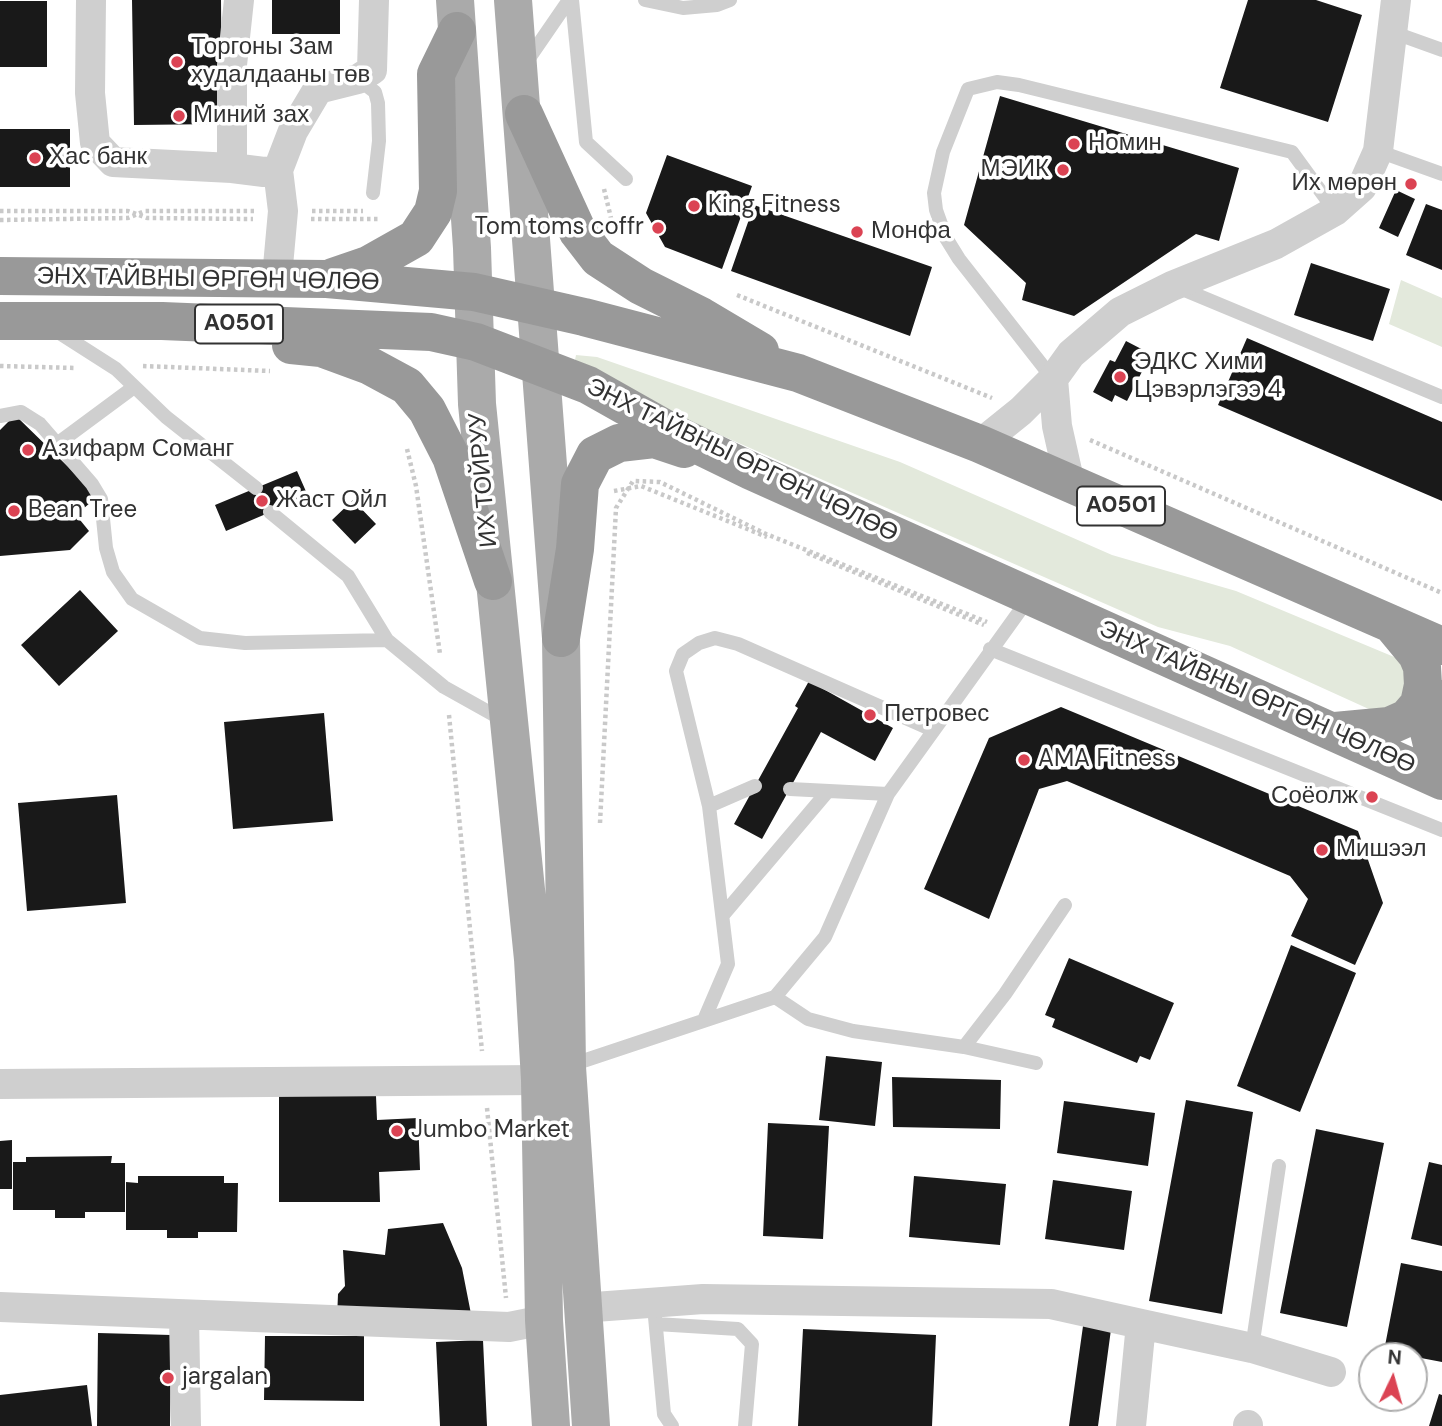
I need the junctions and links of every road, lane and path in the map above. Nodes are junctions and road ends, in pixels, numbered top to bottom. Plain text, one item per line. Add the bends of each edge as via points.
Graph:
1 (91, 0) edge
2 (239, 0) edge
3 (374, 0) edge
4 (513, 0) edge
5 (571, 0) edge
6 (645, 0) edge
7 (730, 0) edge
8 (1393, 9) edge
9 (456, 15) edge
10 (1442, 50) edge
11 (520, 71) junction
12 (358, 79) junction
13 (524, 114) junction
14 (1378, 151) junction
15 (232, 168) junction
16 (278, 170) junction
17 (1442, 174) edge
18 (626, 179) dead end
19 (373, 193) dead end
20 (0, 211) edge
21 (1335, 211) junction
22 (137, 214) junction
23 (282, 215) junction
24 (0, 220) edge
25 (404, 225) junction
26 (0, 276) edge
27 (277, 277) junction
28 (327, 279) junction
29 (1172, 285) junction
30 (474, 292) junction
31 (538, 305) junction
32 (0, 321) edge
33 (43, 321) junction
34 (162, 321) junction
35 (476, 342) junction
36 (0, 366) edge
37 (542, 367) junction
38 (116, 369) junction
39 (274, 372) dead end
40 (797, 373) junction
41 (1053, 379) junction
42 (134, 387) junction
43 (1442, 397) edge
44 (0, 416) edge
45 (405, 442) dead end
46 (57, 444) junction
47 (980, 444) junction
48 (751, 471) junction
49 (1070, 484) junction
50 (256, 488) dead end
51 (270, 512) dead end
52 (766, 534) dead end
53 (493, 581) junction
54 (1030, 597) junction
55 (1393, 625) junction
56 (561, 638) junction
57 (387, 640) junction
58 (1442, 646) edge
59 (990, 649) junction
60 (444, 687) junction
61 (1442, 699) edge
62 (509, 723) junction
63 (933, 730) junction
64 (1333, 731) junction
65 (1442, 767) edge
66 (1442, 780) edge
67 (755, 786) dead end
68 (790, 789) dead end
69 (828, 791) junction
70 (888, 794) junction
71 (709, 806) junction
72 (1442, 830) edge
73 (599, 837) dead end
74 (1065, 905) dead end
75 (723, 915) junction
76 (775, 998) junction
77 (704, 1020) junction
78 (964, 1046) junction
79 (558, 1063) junction
80 (1036, 1063) dead end
81 (484, 1081) junction
82 (0, 1084) edge
83 (1279, 1166) dead end
84 (0, 1307) edge
85 (581, 1308) junction
86 (654, 1312) junction
87 (184, 1315) junction
88 (526, 1323) junction
89 (1141, 1324) junction
90 (1252, 1348) junction
91 (1331, 1373) dead end
92 (186, 1426) edge
93 (551, 1426) edge
94 (591, 1426) edge
95 (672, 1426) edge
96 (745, 1426) edge
97 (1131, 1426) edge

1 - 15 street via 90,93 95,143 113,162
2 - 15 street via 232,65
3 - 12 street via 372,69
4 - 11 main road
5 - 11 lane
5 - 18 lane via 586,142
6 - 7 lane via 683,8
8 - 10 lane
8 - 14 street
9 - 25 highway via 436,74 438,191 433,212
9 - 30 main road, ИХ ТОЙРУУ
11 - 13 main road
12 - 16 street via 318,89 293,131
12 - 19 lane via 375,92 378,103
13 - 31 main road
13 - 40 highway via 578,232 598,258
14 - 17 lane
14 - 21 street via 1362,187
15 - 16 street
16 - 23 street
20 - 22 path
21 - 29 street via 1276,244
21 - 41 lane via 1292,152 1019,85 997,82 968,89 943,152 934,193 938,219 959,259
22 - 23 path
22 - 24 path via 128,218
23 - 25 path
23 - 25 path via 393,211
23 - 27 street
25 - 28 highway via 416,238 368,265
26 - 27 highway, ЭНХ ТАЙВНЫ ӨРГӨН ЧӨЛӨӨ / A0501
27 - 28 highway, ЭНХ ТАЙВНЫ ӨРГӨН ЧӨЛӨӨ / A0501
28 - 30 highway, ЭНХ ТАЙВНЫ ӨРГӨН ЧӨЛӨӨ / A0501
29 - 41 street via 1120,312 1071,354
29 - 43 lane
30 - 31 highway, ЭНХ ТАЙВНЫ ӨРГӨН ЧӨЛӨӨ / A0501
30 - 35 main road, ИХ ТОЙРУУ
31 - 37 main road
31 - 40 highway, ЭНХ ТАЙВНЫ ӨРГӨН ЧӨЛӨӨ / A0501
32 - 33 highway, ЭНХ ТАЙВНЫ ӨРГӨН ЧӨЛӨӨ / A0501
33 - 34 highway, ЭНХ ТАЙВНЫ ӨРГӨН ЧӨЛӨӨ / A0501
33 - 38 lane
34 - 35 highway, ЭНХ ТАЙВНЫ ӨРГӨН ЧӨЛӨӨ / A0501 via 431,331
34 - 53 highway via 235,339 321,348 407,386 427,410 451,457
35 - 37 highway, ЭНХ ТАЙВНЫ ӨРГӨН ЧӨЛӨӨ / A0501
35 - 53 main road, ИХ ТОЙРУУ
36 - 38 path
37 - 48 highway, ЭНХ ТАЙВНЫ ӨРГӨН ЧӨЛӨӨ / A0501 via 588,385
37 - 56 main road
38 - 39 path via 157,365
38 - 42 lane
40 - 47 highway, ЭНХ ТАЙВНЫ ӨРГӨН ЧӨЛӨӨ / A0501
41 - 47 street
41 - 49 street via 1057,426
42 - 46 lane
42 - 50 lane
44 - 46 lane via 21,412 40,424
45 - 60 path via 416,486
46 - 57 lane via 101,499 113,572 132,599 200,638 245,643
47 - 49 highway, ЭНХ ТАЙВНЫ ӨРГӨН ЧӨЛӨӨ / A0501
48 - 54 highway, ЭНХ ТАЙВНЫ ӨРГӨН ЧӨЛӨӨ / A0501
48 - 56 highway via 654,439 619,443 595,455 580,484
49 - 55 highway, ЭНХ ТАЙВНЫ ӨРГӨН ЧӨЛӨӨ / A0501
51 - 57 lane via 348,576
52 - 73 path via 660,482 633,481 616,508
53 - 62 main road, ИХ ТОЙРУУ
54 - 59 lane
54 - 64 highway, ЭНХ ТАЙВНЫ ӨРГӨН ЧӨЛӨӨ / A0501
55 - 58 highway, ЭНХ ТАЙВНЫ ӨРГӨН ЧӨЛӨӨ / A0501
55 - 64 highway via 1422,667 1419,705 1407,718 1389,726
56 - 79 main road
57 - 60 lane
59 - 63 lane
59 - 72 lane
60 - 62 lane
60 - 81 path
61 - 65 highway via 1429,732
62 - 79 main road, ИХ ТОЙРУУ via 533,959
63 - 70 lane
63 - 71 lane via 738,644 715,638 699,643 683,654 676,671
64 - 66 highway, ЭНХ ТАЙВНЫ ӨРГӨН ЧӨЛӨӨ / A0501
67 - 71 lane
68 - 69 lane
69 - 70 lane
69 - 75 lane
70 - 76 lane via 825,937
71 - 75 lane
74 - 78 lane
75 - 77 lane via 728,964
76 - 77 lane
76 - 78 lane via 808,1019 842,1028
77 - 79 lane
78 - 80 lane
79 - 81 street
79 - 85 main road
79 - 88 main road
81 - 82 street
81 - 88 path
83 - 90 lane
84 - 87 street
85 - 86 street
85 - 94 main road
86 - 89 street via 750,1299 1051,1304
86 - 95 lane via 664,1414
86 - 96 lane via 738,1329 752,1344
87 - 88 street
87 - 92 street
88 - 93 main road
89 - 90 street
89 - 97 street
90 - 91 street

